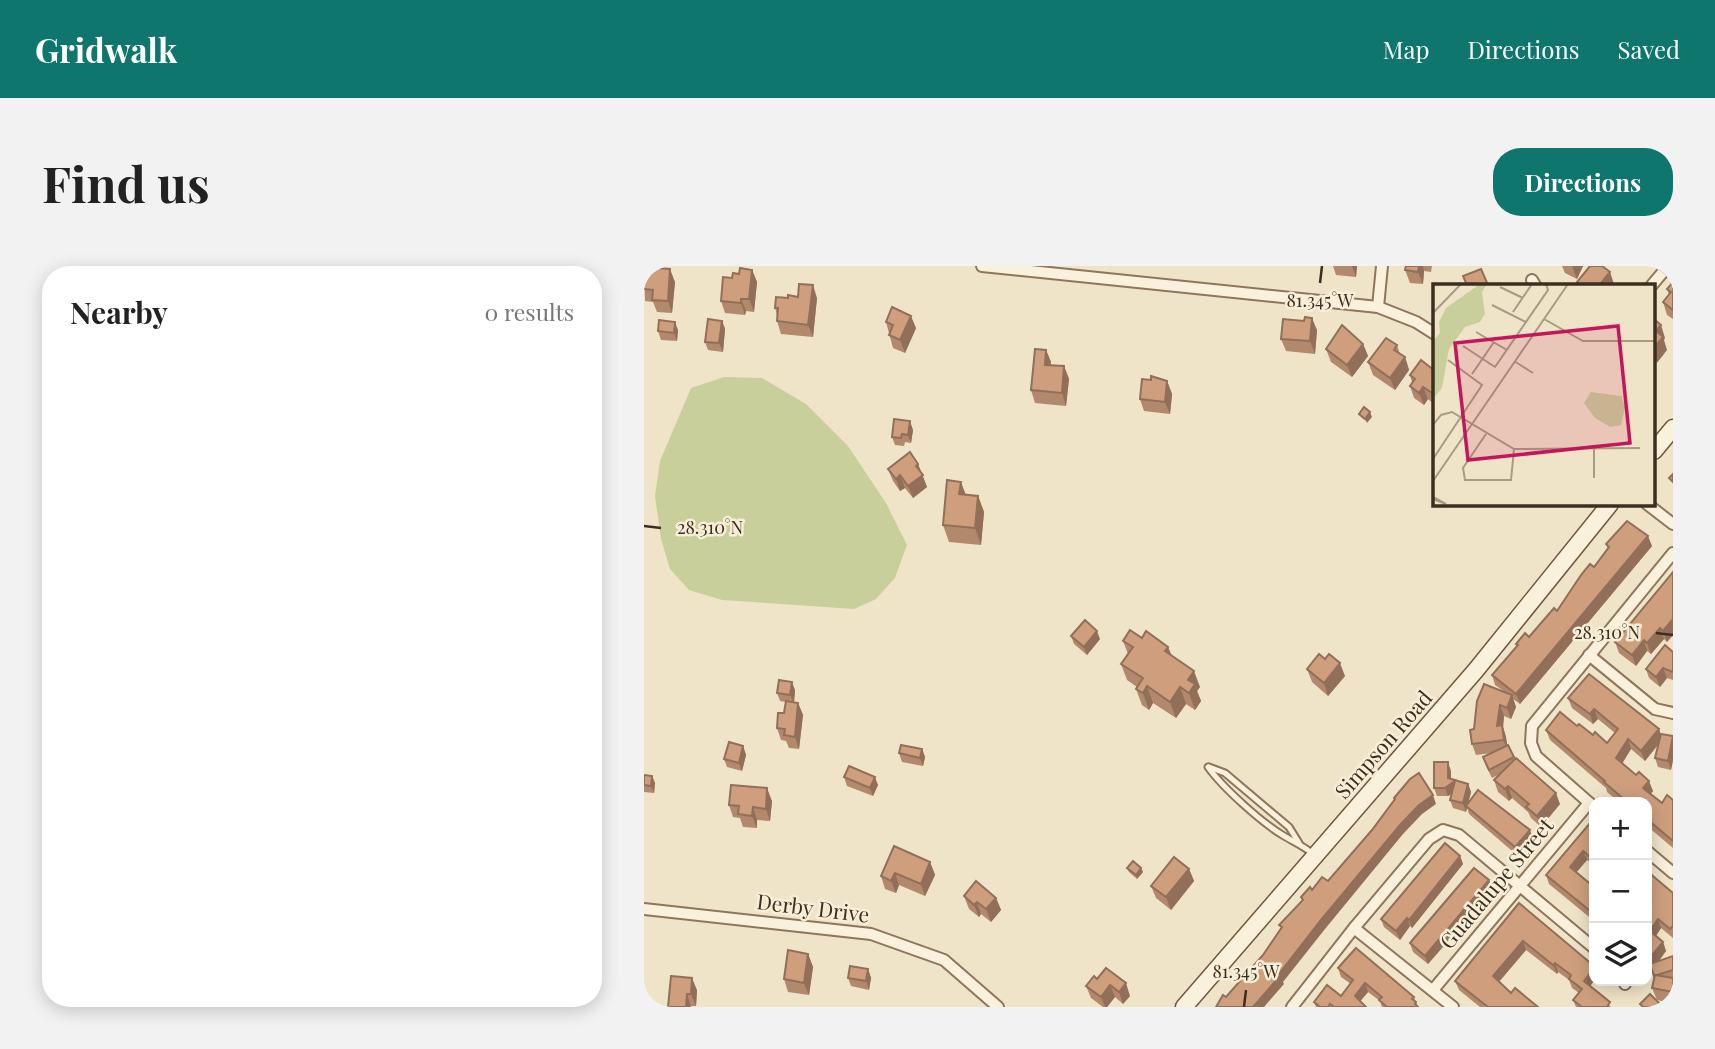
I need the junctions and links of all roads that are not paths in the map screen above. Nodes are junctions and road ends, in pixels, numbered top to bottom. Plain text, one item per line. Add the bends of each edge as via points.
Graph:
1 (982, 266) edge
2 (1382, 266) edge
3 (1668, 266) edge
4 (1653, 284) edge
5 (1378, 307) junction
6 (1433, 333) edge
7 (1673, 428) edge
8 (1656, 449) edge
9 (1607, 506) edge
10 (1650, 506) edge
11 (1673, 524) edge
12 (1673, 553) edge
13 (1589, 655) junction
14 (1673, 713) edge
15 (1589, 802) edge
16 (1589, 808) edge
17 (1299, 843) junction
18 (1652, 855) edge
19 (1317, 857) junction
20 (1673, 873) edge
21 (1522, 886) junction
22 (644, 909) edge
23 (1354, 928) junction
24 (1589, 944) edge
25 (1433, 990) junction
26 (999, 1007) edge
27 (1184, 1007) edge
28 (1292, 1007) edge
29 (1453, 1007) edge

1 - 5 street
2 - 5 street
3 - 4 street
5 - 6 street
7 - 8 main road
9 - 19 main road, Simpson Road
10 - 11 street
12 - 13 street
13 - 14 street via 1655,709
13 - 15 street via 1532,726 1531,743 1536,756
16 - 21 street, Guadalupe Street
17 - 17 lane via 1289,827 1225,773 1208,767 1220,785
17 - 19 lane
18 - 20 street
19 - 27 main road, Simpson Road
21 - 23 street via 1459,835 1443,830 1429,839
21 - 24 street
21 - 25 street, Guadalupe Street
22 - 26 street, Derby Drive via 871,934 944,960
23 - 25 street
23 - 28 street
25 - 29 street

